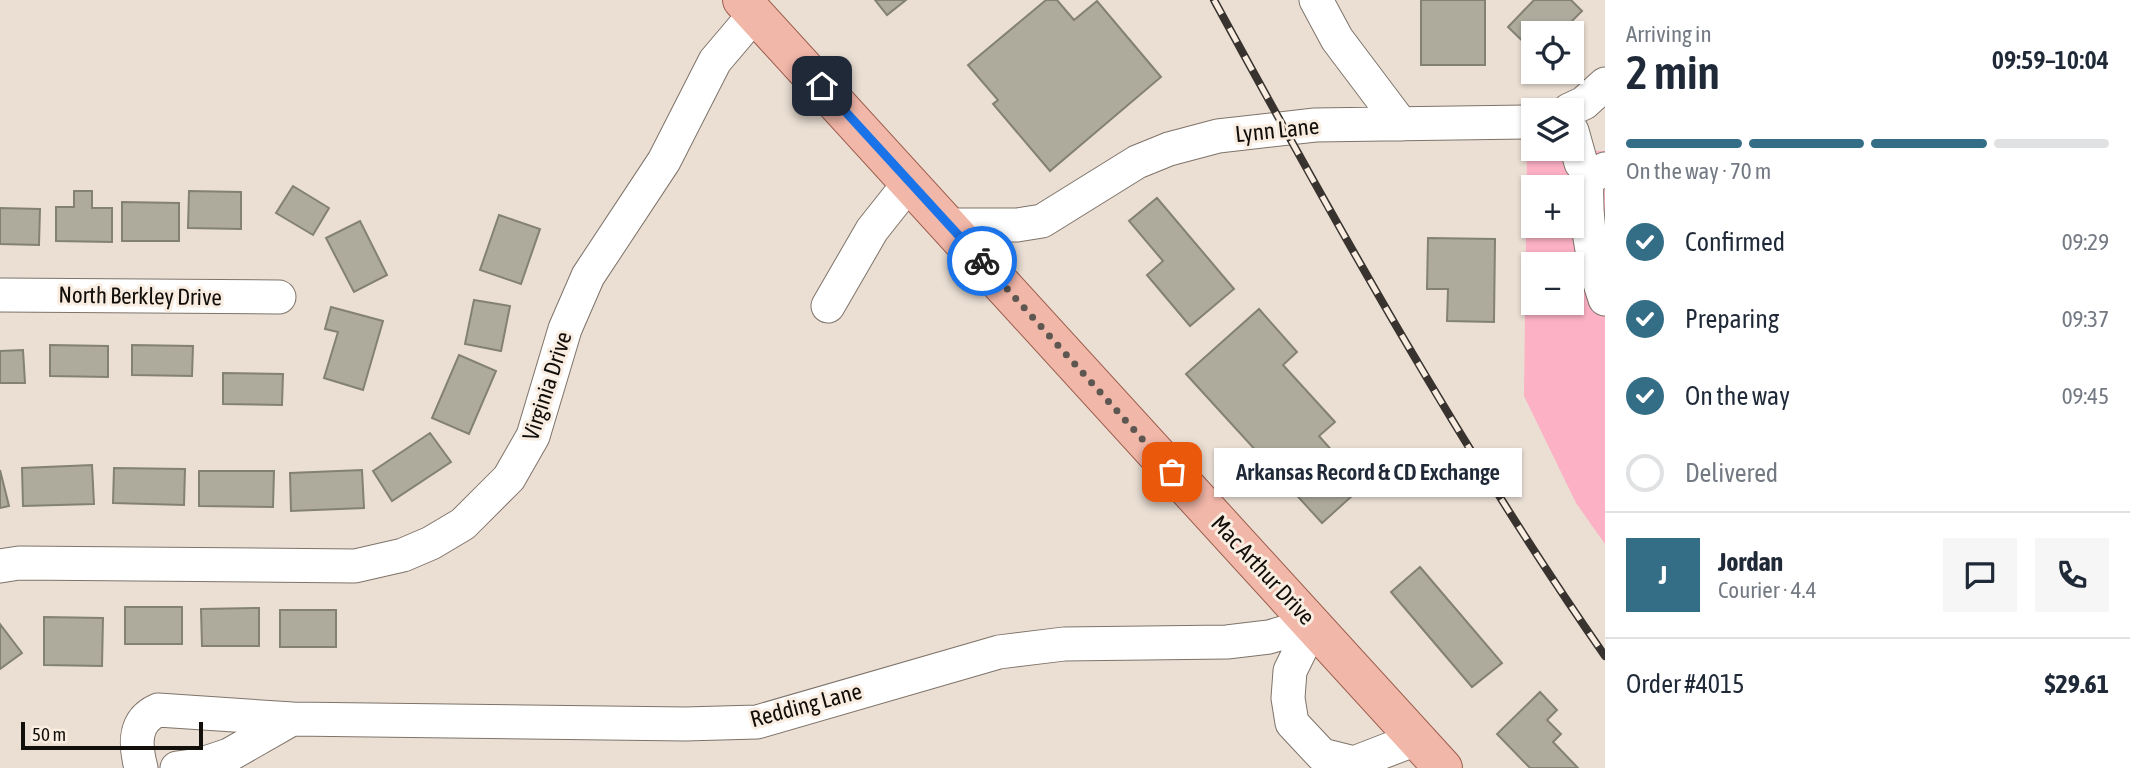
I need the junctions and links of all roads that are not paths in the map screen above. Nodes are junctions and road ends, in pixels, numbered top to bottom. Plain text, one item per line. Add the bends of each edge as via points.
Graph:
1 (1316, 0) edge
2 (748, 7) edge
3 (1605, 84) edge
4 (1584, 103) edge
5 (1521, 122) edge
6 (1401, 124) junction
7 (1580, 161) edge
8 (1598, 173) edge
9 (910, 182) junction
10 (1042, 221) junction
11 (950, 225) junction
12 (985, 264) junction
13 (7, 296) edge
14 (279, 298) dead end
15 (1605, 299) edge
16 (828, 306) dead end
17 (0, 566) edge
18 (1313, 624) junction
19 (292, 719) junction
20 (1416, 738) junction
21 (141, 768) edge
22 (177, 768) edge
23 (1443, 768) edge

1 - 6 street via 1337,39
2 - 9 main road, Mac Arthur Drive
2 - 17 street, Virginia Drive via 664,161 587,276 524,455 500,488 463,524 403,555 355,566
3 - 4 street
5 - 6 street, Lynn Lane
6 - 10 street, Lynn Lane via 1259,130 1169,149 1096,186
7 - 8 street
8 - 15 street via 1587,179 1586,196 1595,270
9 - 11 main road, Mac Arthur Drive
9 - 16 street via 872,230
10 - 11 street, Lynn Lane
10 - 12 street, Lynn Lane
11 - 12 main road, Mac Arthur Drive
12 - 18 main road, Mac Arthur Drive
13 - 14 street, North Berkley Drive
18 - 19 street, Redding Lane via 1269,637 1227,642 1064,644 999,652 757,722
18 - 20 main road, Mac Arthur Drive
18 - 20 street via 1290,671 1287,698 1292,723 1322,755 1354,763
19 - 21 street, Redding Lane via 158,710 141,724 135,742
19 - 22 street via 229,755
20 - 23 main road, Mac Arthur Drive

